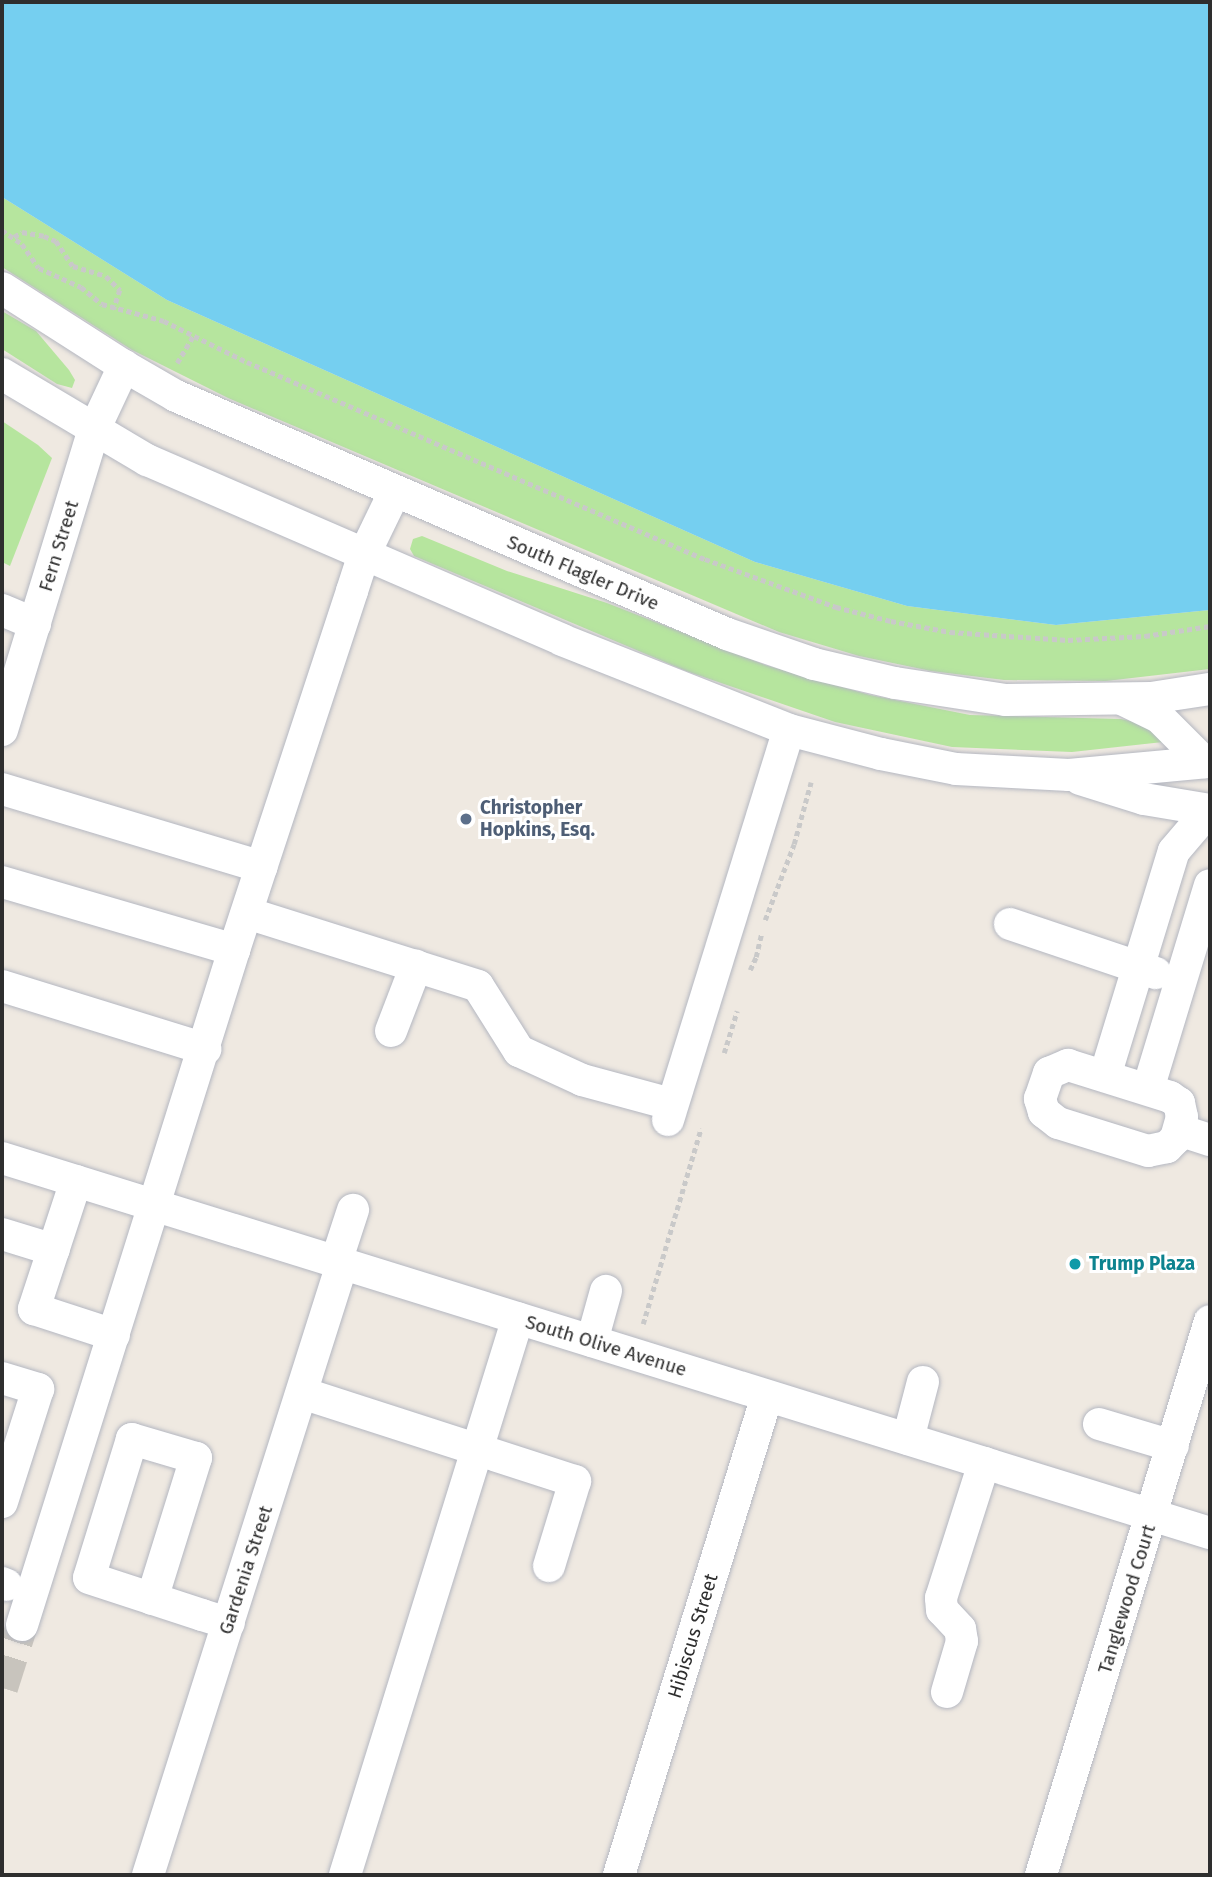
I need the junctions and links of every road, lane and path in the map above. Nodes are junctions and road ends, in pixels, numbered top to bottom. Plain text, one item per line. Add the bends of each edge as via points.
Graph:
1 (2, 230) edge
2 (14, 236) junction
3 (2, 288) edge
4 (114, 309) junction
5 (193, 336) junction
6 (124, 366) junction
7 (171, 373) dead end
8 (2, 374) edge
9 (94, 430) junction
10 (395, 491) junction
11 (364, 555) junction
12 (2, 610) edge
13 (35, 624) junction
14 (1210, 626) edge
15 (1210, 689) edge
16 (1122, 699) junction
17 (2, 730) edge
18 (789, 730) junction
19 (1208, 757) edge
20 (1069, 775) junction
21 (811, 782) dead end
22 (2, 789) edge
23 (1210, 811) edge
24 (262, 867) junction
25 (1210, 885) edge
26 (3, 888) edge
27 (247, 913) junction
28 (1010, 924) dead end
29 (234, 950) junction
30 (416, 966) junction
31 (1138, 967) junction
32 (746, 977) dead end
33 (1181, 981) junction
34 (2, 986) edge
35 (738, 1006) dead end
36 (391, 1031) dead end
37 (205, 1049) junction
38 (720, 1064) dead end
39 (1105, 1076) junction
40 (1148, 1089) junction
41 (703, 1116) dead end
42 (1179, 1130) junction
43 (1210, 1140) edge
44 (2, 1157) edge
45 (76, 1181) junction
46 (155, 1206) junction
47 (352, 1210) dead end
48 (2, 1234) edge
49 (54, 1250) junction
50 (339, 1263) junction
51 (606, 1291) dead end
52 (518, 1318) junction
53 (1210, 1321) edge
54 (640, 1333) dead end
55 (114, 1335) junction
56 (592, 1342) junction
57 (2, 1378) edge
58 (1202, 1380) edge
59 (923, 1382) dead end
60 (302, 1393) junction
61 (767, 1396) junction
62 (1099, 1424) dead end
63 (908, 1439) junction
64 (1173, 1446) junction
65 (478, 1448) junction
66 (984, 1463) junction
67 (2, 1502) edge
68 (1153, 1515) junction
69 (1210, 1533) edge
70 (549, 1566) dead end
71 (152, 1599) junction
72 (229, 1623) junction
73 (22, 1625) tunnel mouth
74 (947, 1692) dead end
75 (148, 1875) edge
76 (345, 1875) edge
77 (619, 1875) edge
78 (1041, 1875) edge

1 - 2 path
2 - 4 path via 39,268 82,287
2 - 4 path via 31,232 56,241 72,266 106,276 121,290
3 - 6 street, South Flagler Drive
4 - 5 path via 164,321
5 - 7 path
5 - 14 path via 705,559 835,607 891,621 1000,636 1091,639
6 - 9 street, Fern Street
6 - 10 street, South Flagler Drive via 176,396
8 - 9 street
9 - 11 street via 147,460
9 - 13 street, Fern Street
10 - 11 street
10 - 16 street, South Flagler Drive via 727,634 814,664 895,684 1006,700
11 - 18 street via 631,669
11 - 24 street
12 - 13 street
13 - 17 street, Fern Street
15 - 16 street, South Flagler Drive
16 - 19 street via 1159,717
18 - 20 street via 956,769
18 - 30 street via 669,1112 519,1051 478,986
19 - 20 street
19 - 23 street
20 - 23 street via 1144,799
21 - 32 path via 794,844 761,930 757,957
22 - 24 street
23 - 31 street via 1174,851
24 - 27 street
25 - 33 street
26 - 29 street
27 - 29 street
27 - 30 street
28 - 31 street
29 - 37 street
30 - 36 street
31 - 33 street
31 - 39 street
33 - 40 street
34 - 37 street
35 - 38 path
37 - 46 street
39 - 40 street
39 - 42 street via 1068,1065 1049,1073 1040,1099 1044,1112 1058,1123 1148,1151 1167,1147
40 - 42 street via 1179,1103
41 - 54 path
42 - 43 street
44 - 45 street, South Olive Avenue
45 - 46 street, South Olive Avenue
45 - 49 street
46 - 50 street, South Olive Avenue
46 - 55 street
47 - 50 street, Gardenia Street
48 - 49 street
49 - 55 street via 34,1309
50 - 52 street, South Olive Avenue
50 - 60 street, Gardenia Street
51 - 56 street
52 - 56 street, South Olive Avenue
52 - 65 street
53 - 58 street, Tanglewood Court
55 - 73 street
56 - 61 street, South Olive Avenue
57 - 67 street via 38,1388
58 - 64 street, Tanglewood Court
59 - 63 street
60 - 65 street
60 - 72 street, Gardenia Street
61 - 63 street, South Olive Avenue
61 - 77 street, Hibiscus Street
62 - 64 street
63 - 66 street, South Olive Avenue
64 - 68 street, Tanglewood Court
65 - 70 street via 575,1481
65 - 76 street
66 - 68 street, South Olive Avenue
66 - 74 street via 941,1598 942,1610 960,1629 962,1641
68 - 69 street, South Olive Avenue
68 - 78 street, Tanglewood Court
71 - 71 street via 89,1578 132,1439 196,1458
71 - 72 street
72 - 75 street, Gardenia Street

